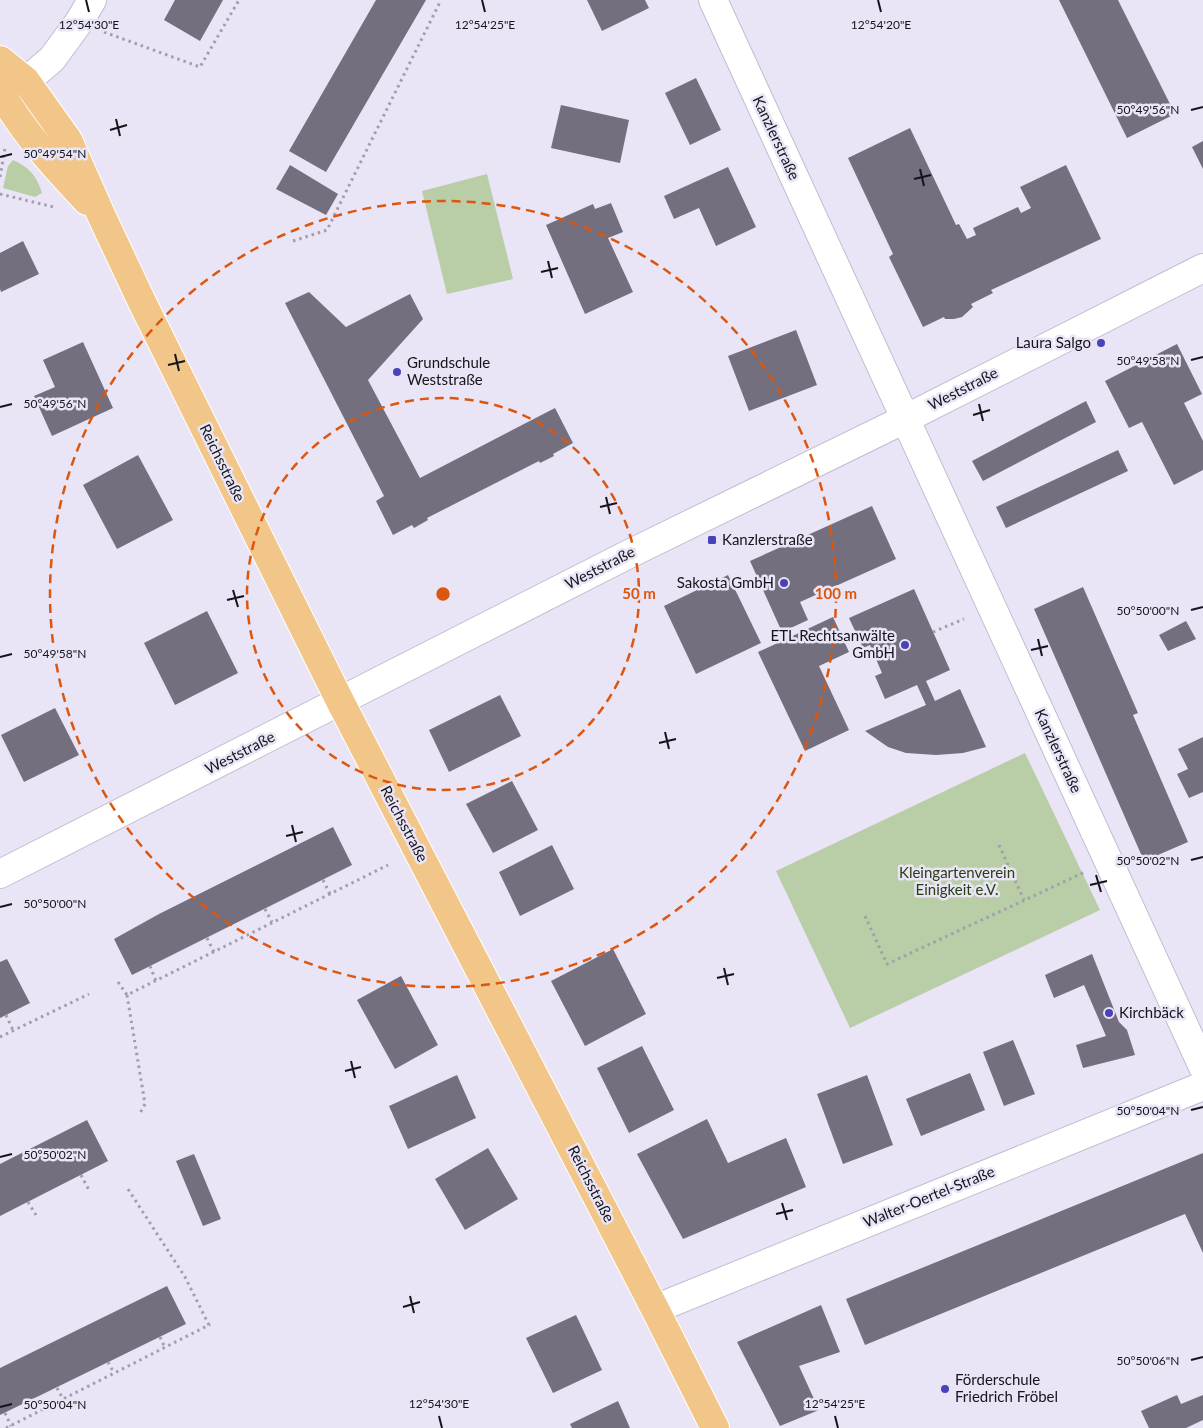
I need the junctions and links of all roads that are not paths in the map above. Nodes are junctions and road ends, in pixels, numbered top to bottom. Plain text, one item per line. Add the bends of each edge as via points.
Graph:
1 (92, 0) edge
2 (712, 0) edge
3 (0, 60) edge
4 (26, 81) junction
5 (3, 103) edge
6 (102, 217) junction
7 (1203, 268) edge
8 (905, 419) junction
9 (340, 701) junction
10 (0, 874) edge
11 (1203, 1067) edge
12 (1203, 1086) edge
13 (655, 1309) junction
14 (715, 1428) edge

1 - 4 street via 52,59
2 - 8 street, Kanzlerstraße
3 - 4 main road, Reichsstraße
4 - 6 main road, Reichsstraße via 68,140
5 - 6 main road, Reichsstraße
6 - 9 main road, Reichsstraße
7 - 8 street, Weststraße
8 - 9 street, Weststraße via 721,508
8 - 11 street, Kanzlerstraße
9 - 10 street, Weststraße
9 - 13 main road, Reichsstraße
12 - 13 street, Walter-Oertel-Straße
13 - 14 main road, Reichsstraße

